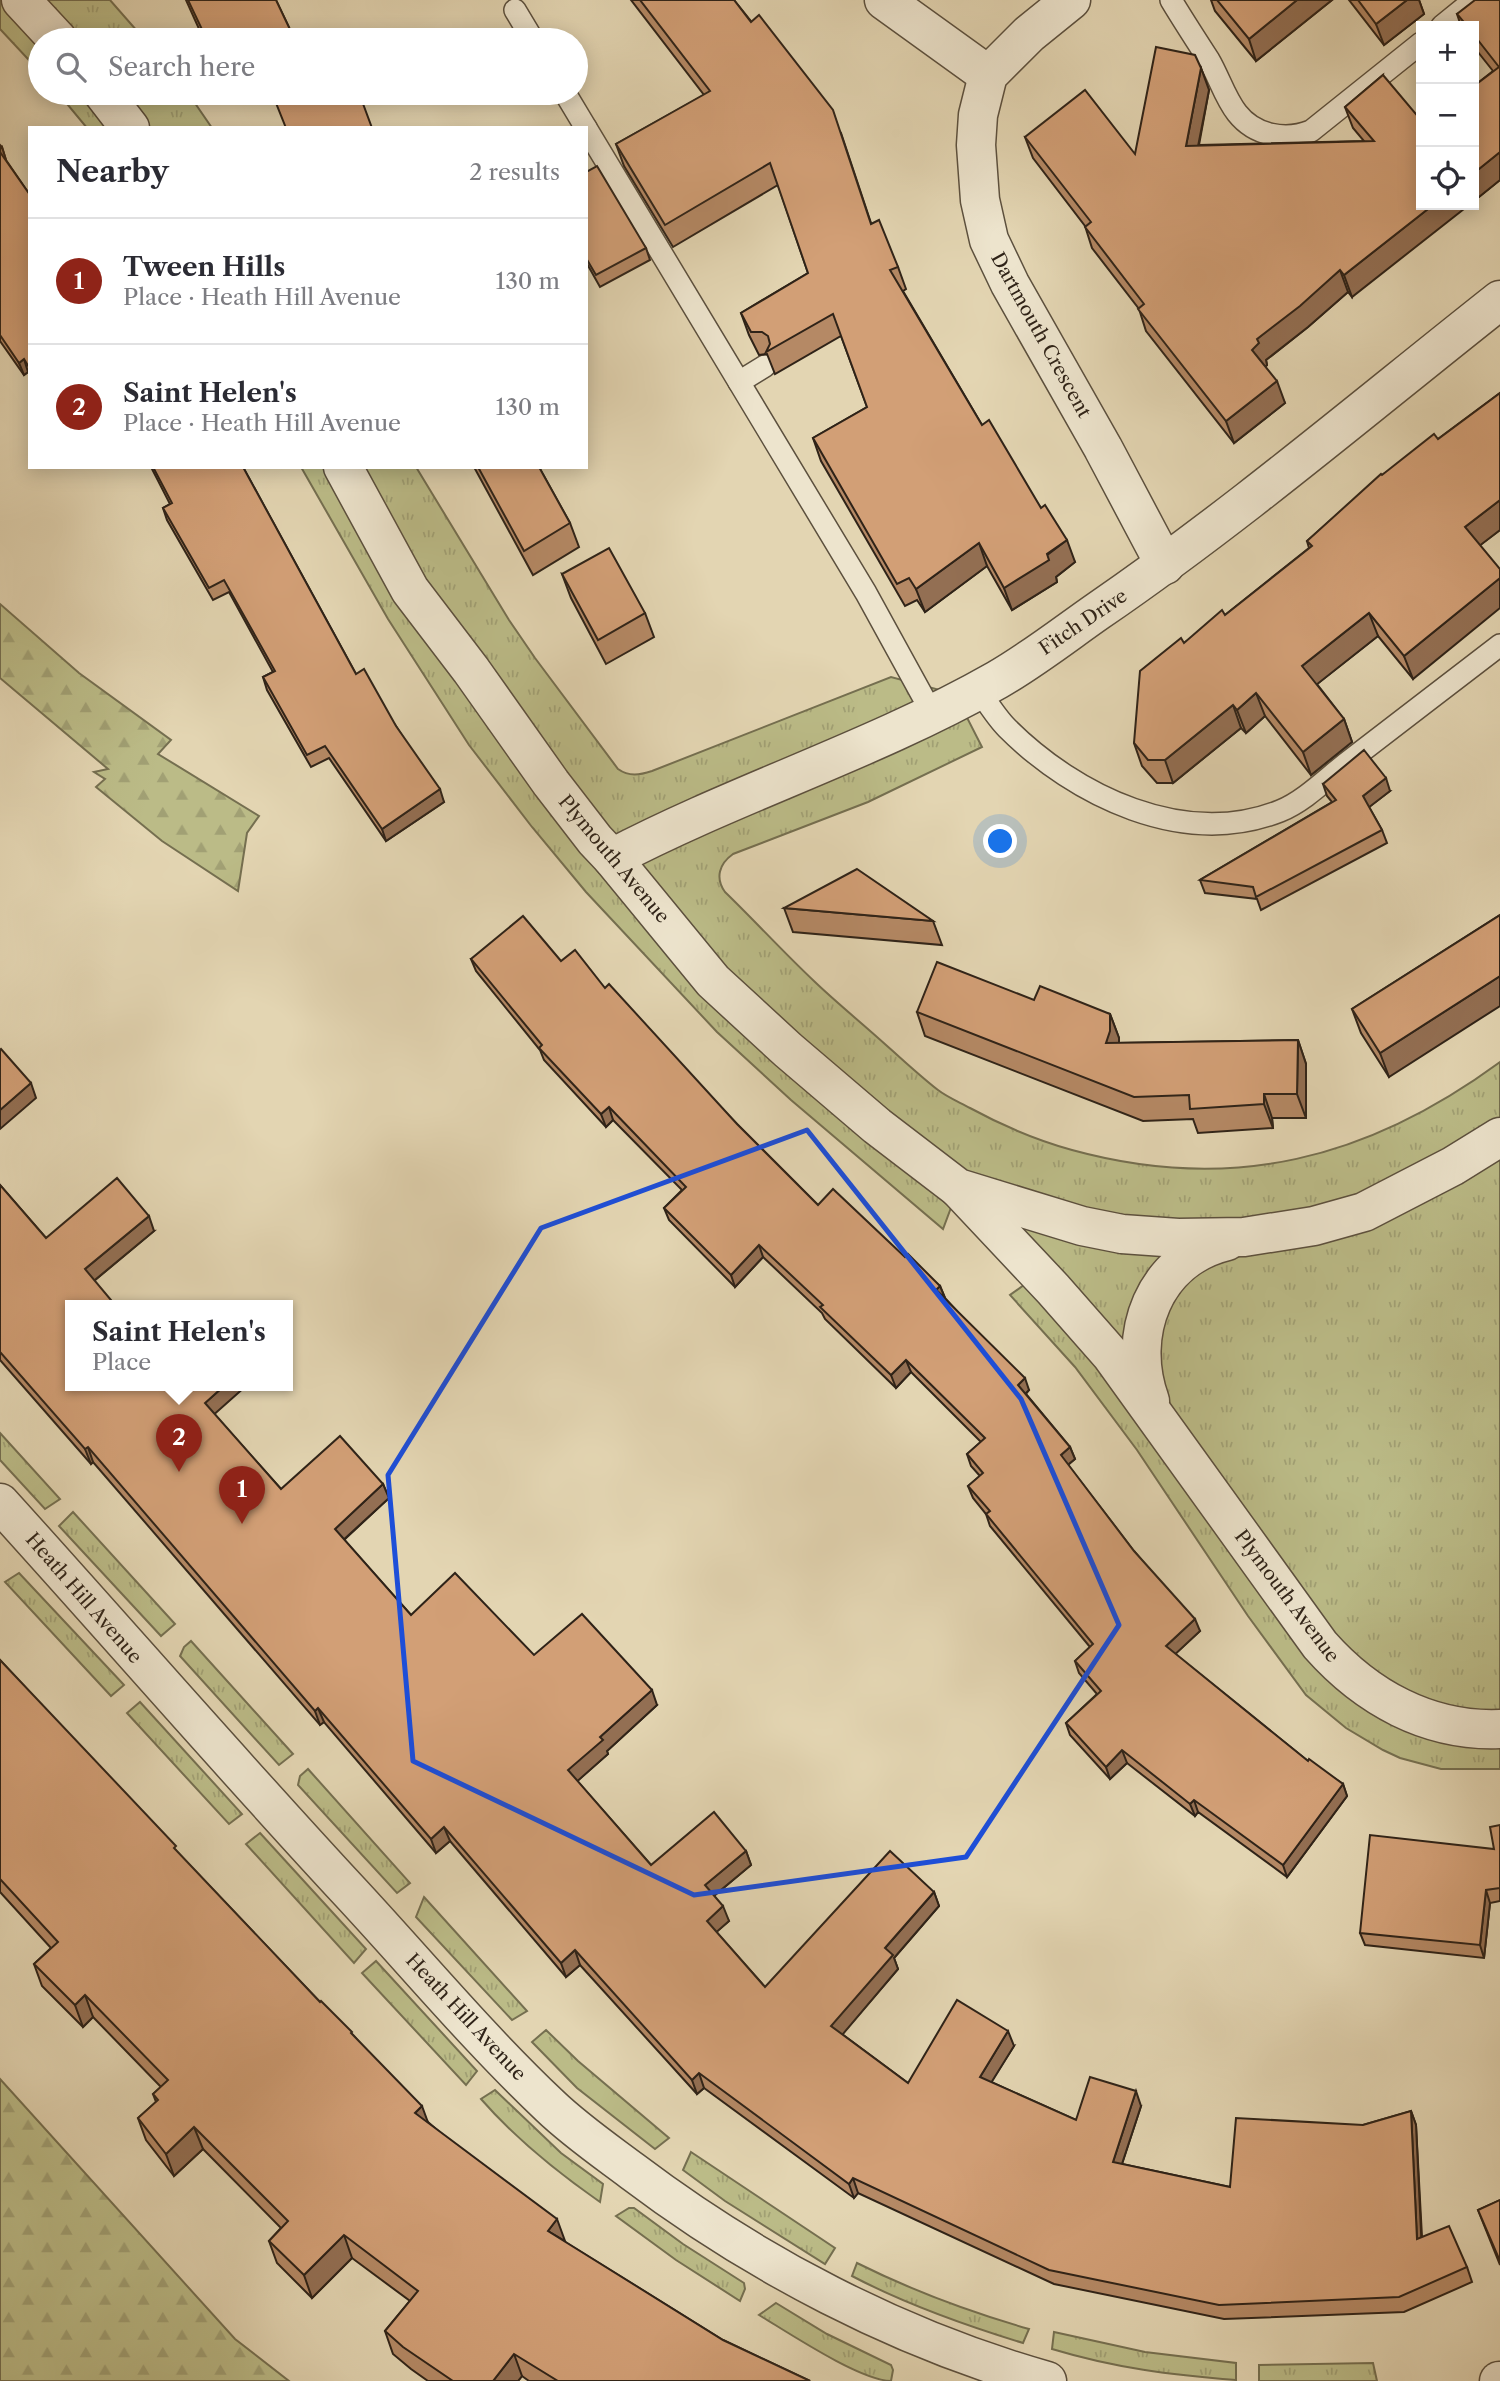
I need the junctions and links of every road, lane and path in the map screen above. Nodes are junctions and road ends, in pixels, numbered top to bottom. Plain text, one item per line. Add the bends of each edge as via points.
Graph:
1 (21, 0) edge
2 (884, 0) edge
3 (1072, 0) edge
4 (1171, 0) edge
5 (1474, 0) edge
6 (515, 10) dead end
7 (1448, 21) edge
8 (47, 28) edge
9 (526, 28) edge
10 (1416, 47) edge
11 (988, 75) junction
12 (113, 105) edge
13 (572, 105) edge
14 (129, 126) edge
15 (585, 126) edge
16 (588, 131) edge
17 (1500, 300) edge
18 (765, 366) edge
19 (739, 382) junction
20 (343, 469) edge
21 (1165, 565) junction
22 (1500, 645) edge
23 (978, 689) junction
24 (933, 715) junction
25 (612, 858) junction
26 (1500, 1136) edge
27 (958, 1188) junction
28 (1244, 1237) junction
29 (1157, 1416) junction
30 (0, 1503) edge
31 (1500, 1729) edge
32 (1047, 2381) edge

1 - 8 street
2 - 11 street
3 - 11 street
4 - 10 lane via 1237,114 1269,135 1311,131
5 - 7 lane
6 - 9 lane
11 - 21 street, Dartmouth Crescent via 976,145 989,240
12 - 14 street
13 - 15 lane
16 - 19 lane
17 - 21 street, Fitch Drive
18 - 19 lane
19 - 24 lane via 866,593
20 - 25 street, Plymouth Avenue via 410,590 551,783
21 - 23 street, Fitch Drive via 998,680
22 - 23 lane via 1292,804 1267,815 1230,821 1193,823 1150,815 1093,792 1005,726
23 - 24 street, Fitch Drive
24 - 25 street, Fitch Drive via 661,832
25 - 27 street, Plymouth Avenue via 713,981 788,1051
26 - 28 street, Plymouth Avenue via 1364,1212 1314,1226
27 - 28 street, Plymouth Avenue via 1122,1234
27 - 29 street, Plymouth Avenue via 1103,1345
28 - 29 street, Plymouth Avenue via 1213,1244 1189,1258 1163,1283 1153,1301 1143,1327 1140,1357
29 - 31 street, Plymouth Avenue via 1339,1666 1406,1711 1446,1724
30 - 32 street, Heath Hill Avenue via 467,2021 579,2131 700,2220 770,2262 930,2341

